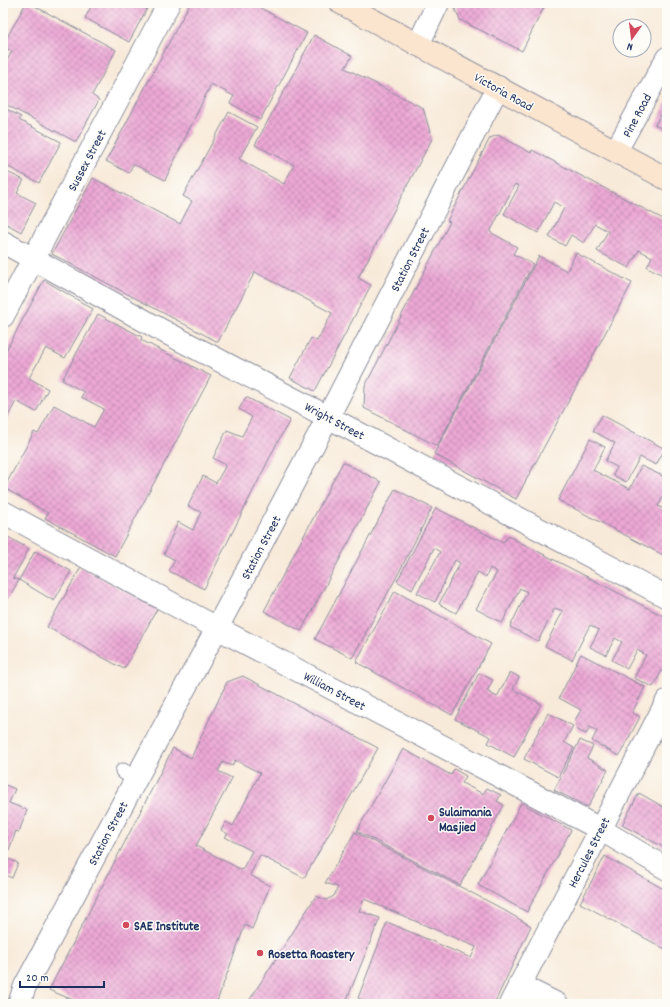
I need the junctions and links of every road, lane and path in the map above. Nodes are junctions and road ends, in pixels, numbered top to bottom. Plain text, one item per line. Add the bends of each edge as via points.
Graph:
1 (169, 3) edge
2 (341, 3) edge
3 (438, 3) edge
4 (418, 44) junction
5 (667, 58) edge
6 (498, 87) junction
7 (616, 151) junction
8 (667, 179) edge
9 (3, 242) edge
10 (34, 258) junction
11 (3, 316) edge
12 (328, 416) junction
13 (3, 512) edge
14 (667, 597) edge
15 (217, 628) junction
16 (667, 701) edge
17 (600, 829) junction
18 (667, 869) edge
19 (519, 985) junction
20 (19, 1004) edge
21 (510, 1004) edge
22 (557, 1004) edge

1 - 10 street, Sussex Street
2 - 4 main road, Victoria Road
3 - 4 street
4 - 6 main road, Victoria Road
5 - 7 street, Pine Road
6 - 7 main road, Victoria Road
6 - 12 street, Station Street
7 - 8 main road, Victoria Road
9 - 10 street, Wright Street
10 - 11 street, Sussex Street
10 - 12 street, Wright Street via 163,331
12 - 14 street, Wright Street
12 - 15 street, Station Street
13 - 15 street, William Street
15 - 17 street, William Street
15 - 20 street, Station Street via 130,775 25,986
16 - 17 street, Hercules Street
17 - 18 street, William Street
17 - 19 street, Hercules Street
19 - 21 street, Hercules Street
19 - 22 street

